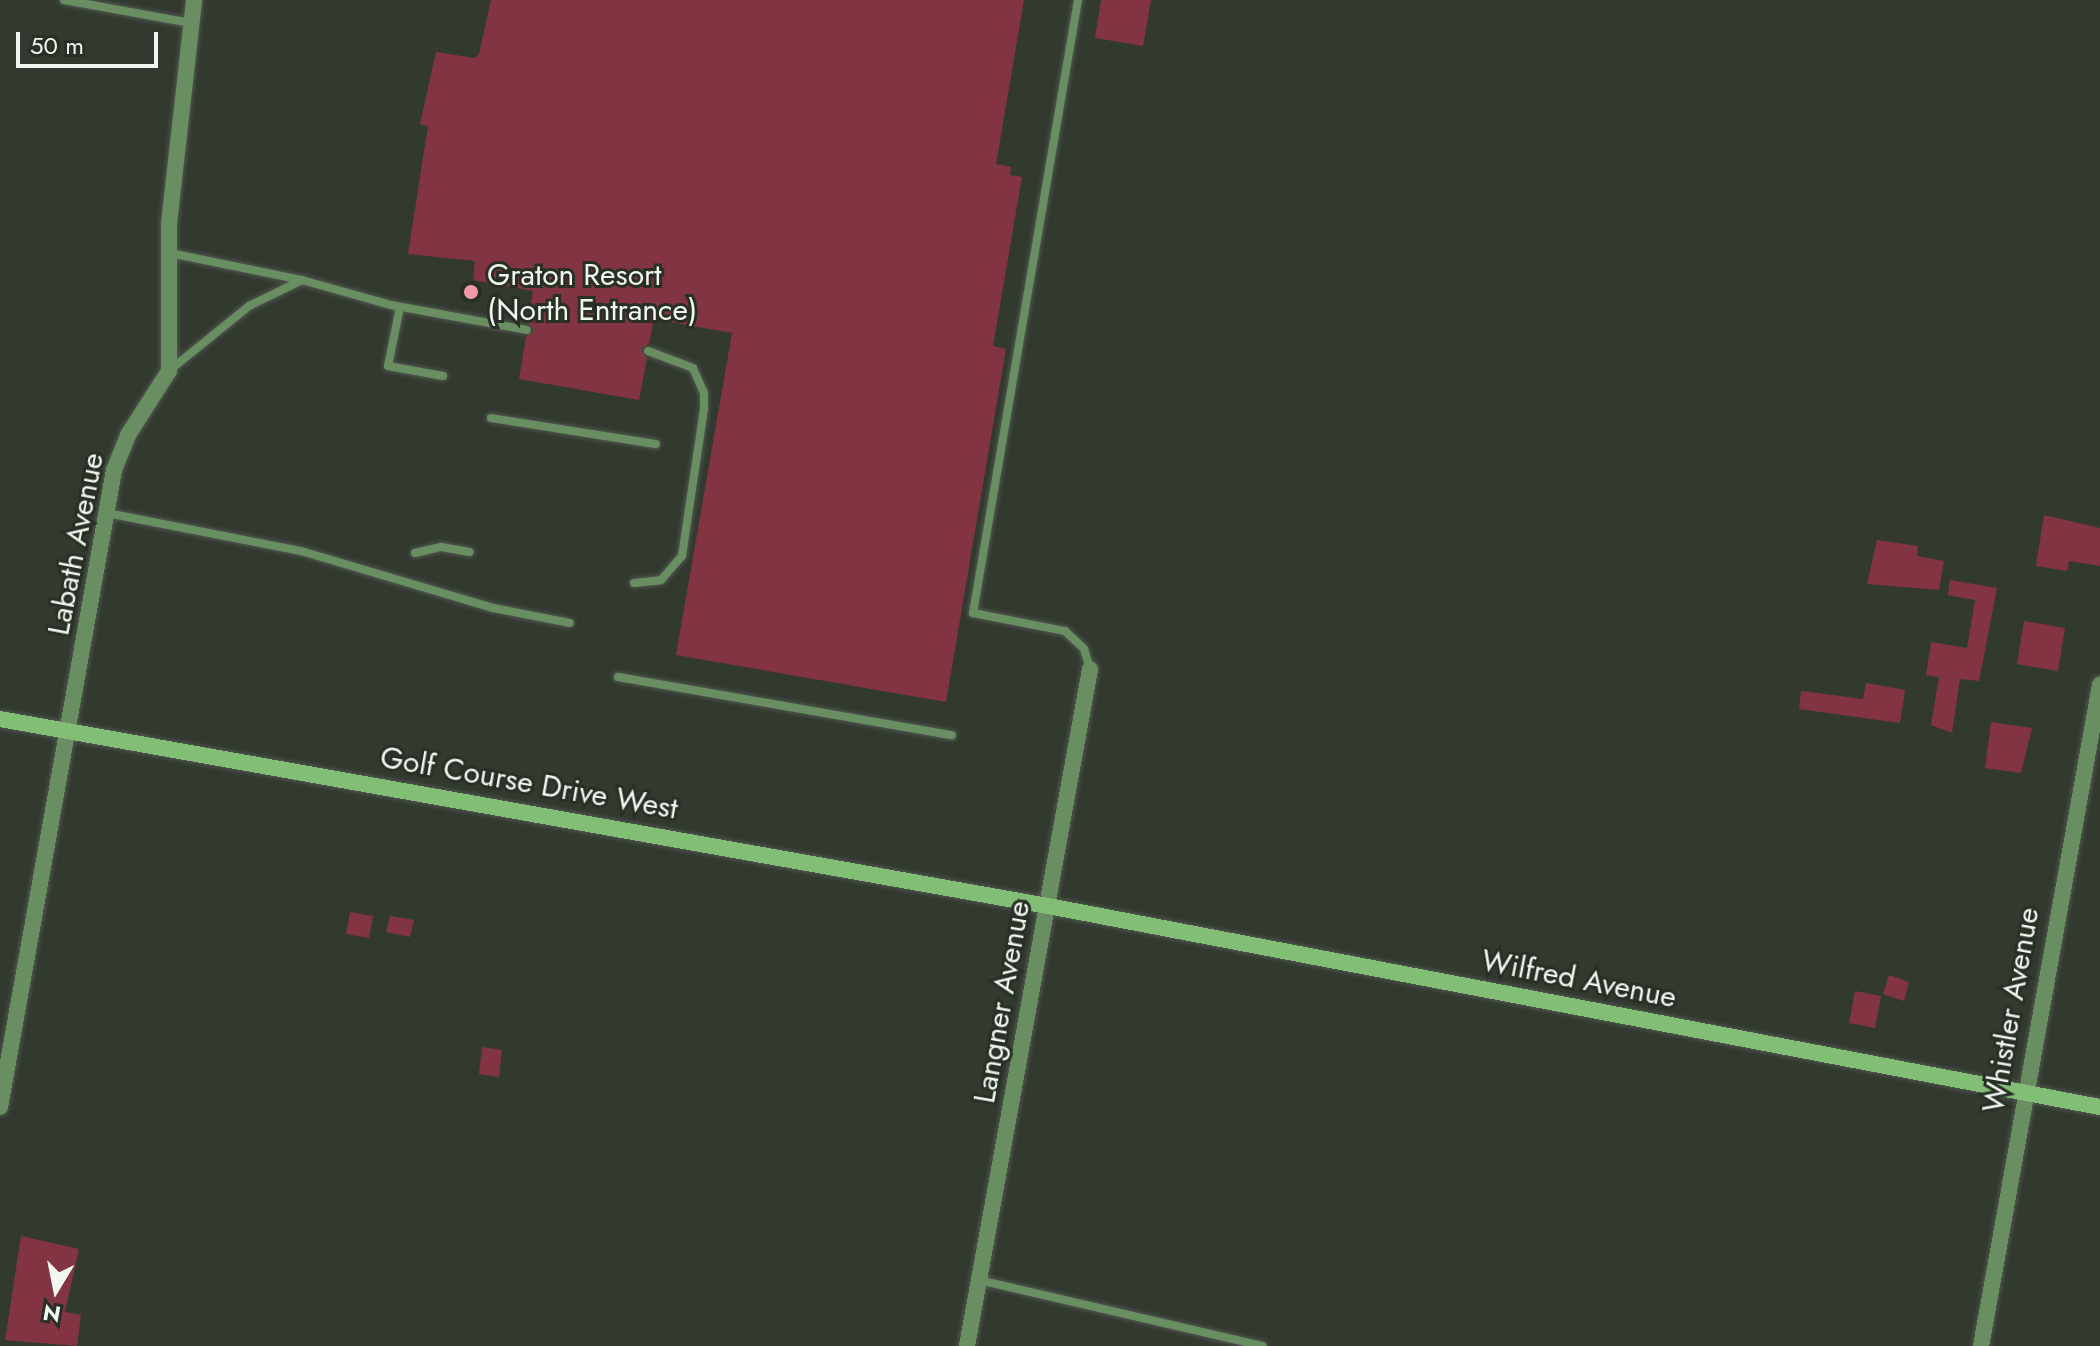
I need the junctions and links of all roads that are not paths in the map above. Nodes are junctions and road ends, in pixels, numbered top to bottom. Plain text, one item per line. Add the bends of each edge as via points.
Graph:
1 (64, 0) edge
2 (194, 0) edge
3 (1078, 0) edge
4 (191, 23) junction
5 (170, 253) junction
6 (302, 280) junction
7 (400, 307) junction
8 (527, 330) dead end
9 (648, 351) dead end
10 (169, 371) junction
11 (443, 376) dead end
12 (491, 418) dead end
13 (656, 444) dead end
14 (107, 513) junction
15 (470, 552) dead end
16 (415, 553) dead end
17 (634, 583) dead end
18 (570, 623) dead end
19 (1090, 669) joint
20 (618, 677) dead end
21 (2100, 685) edge
22 (0, 719) edge
23 (70, 731) junction
24 (952, 735) dead end
25 (1048, 906) junction
26 (2024, 1093) junction
27 (0, 1107) edge
28 (2100, 1107) edge
29 (979, 1280) junction
30 (967, 1346) edge
31 (1262, 1346) edge
32 (1981, 1346) edge

1 - 4 lane
2 - 4 street
3 - 19 lane via 973,613 1065,631 1084,649
4 - 5 street
5 - 6 lane
5 - 10 street
6 - 7 lane
6 - 10 lane via 249,306
7 - 8 lane
7 - 11 lane via 388,366
9 - 17 lane via 693,368 704,393 704,409 682,556 661,580
10 - 14 street, Labath Avenue via 128,435
12 - 13 lane
14 - 18 lane via 301,551 493,608
14 - 23 street, Labath Avenue
15 - 16 lane via 441,547
19 - 25 street, Langner Avenue
20 - 24 lane
21 - 26 street, Whistler Avenue
22 - 23 street, Golf Course Drive West
23 - 25 street, Golf Course Drive West
23 - 27 street, Labath Avenue
25 - 26 street, Wilfred Avenue
25 - 29 street, Langner Avenue
26 - 28 street, Wilfred Avenue
26 - 32 street, Whistler Avenue
29 - 30 street, Langner Avenue
29 - 31 lane

